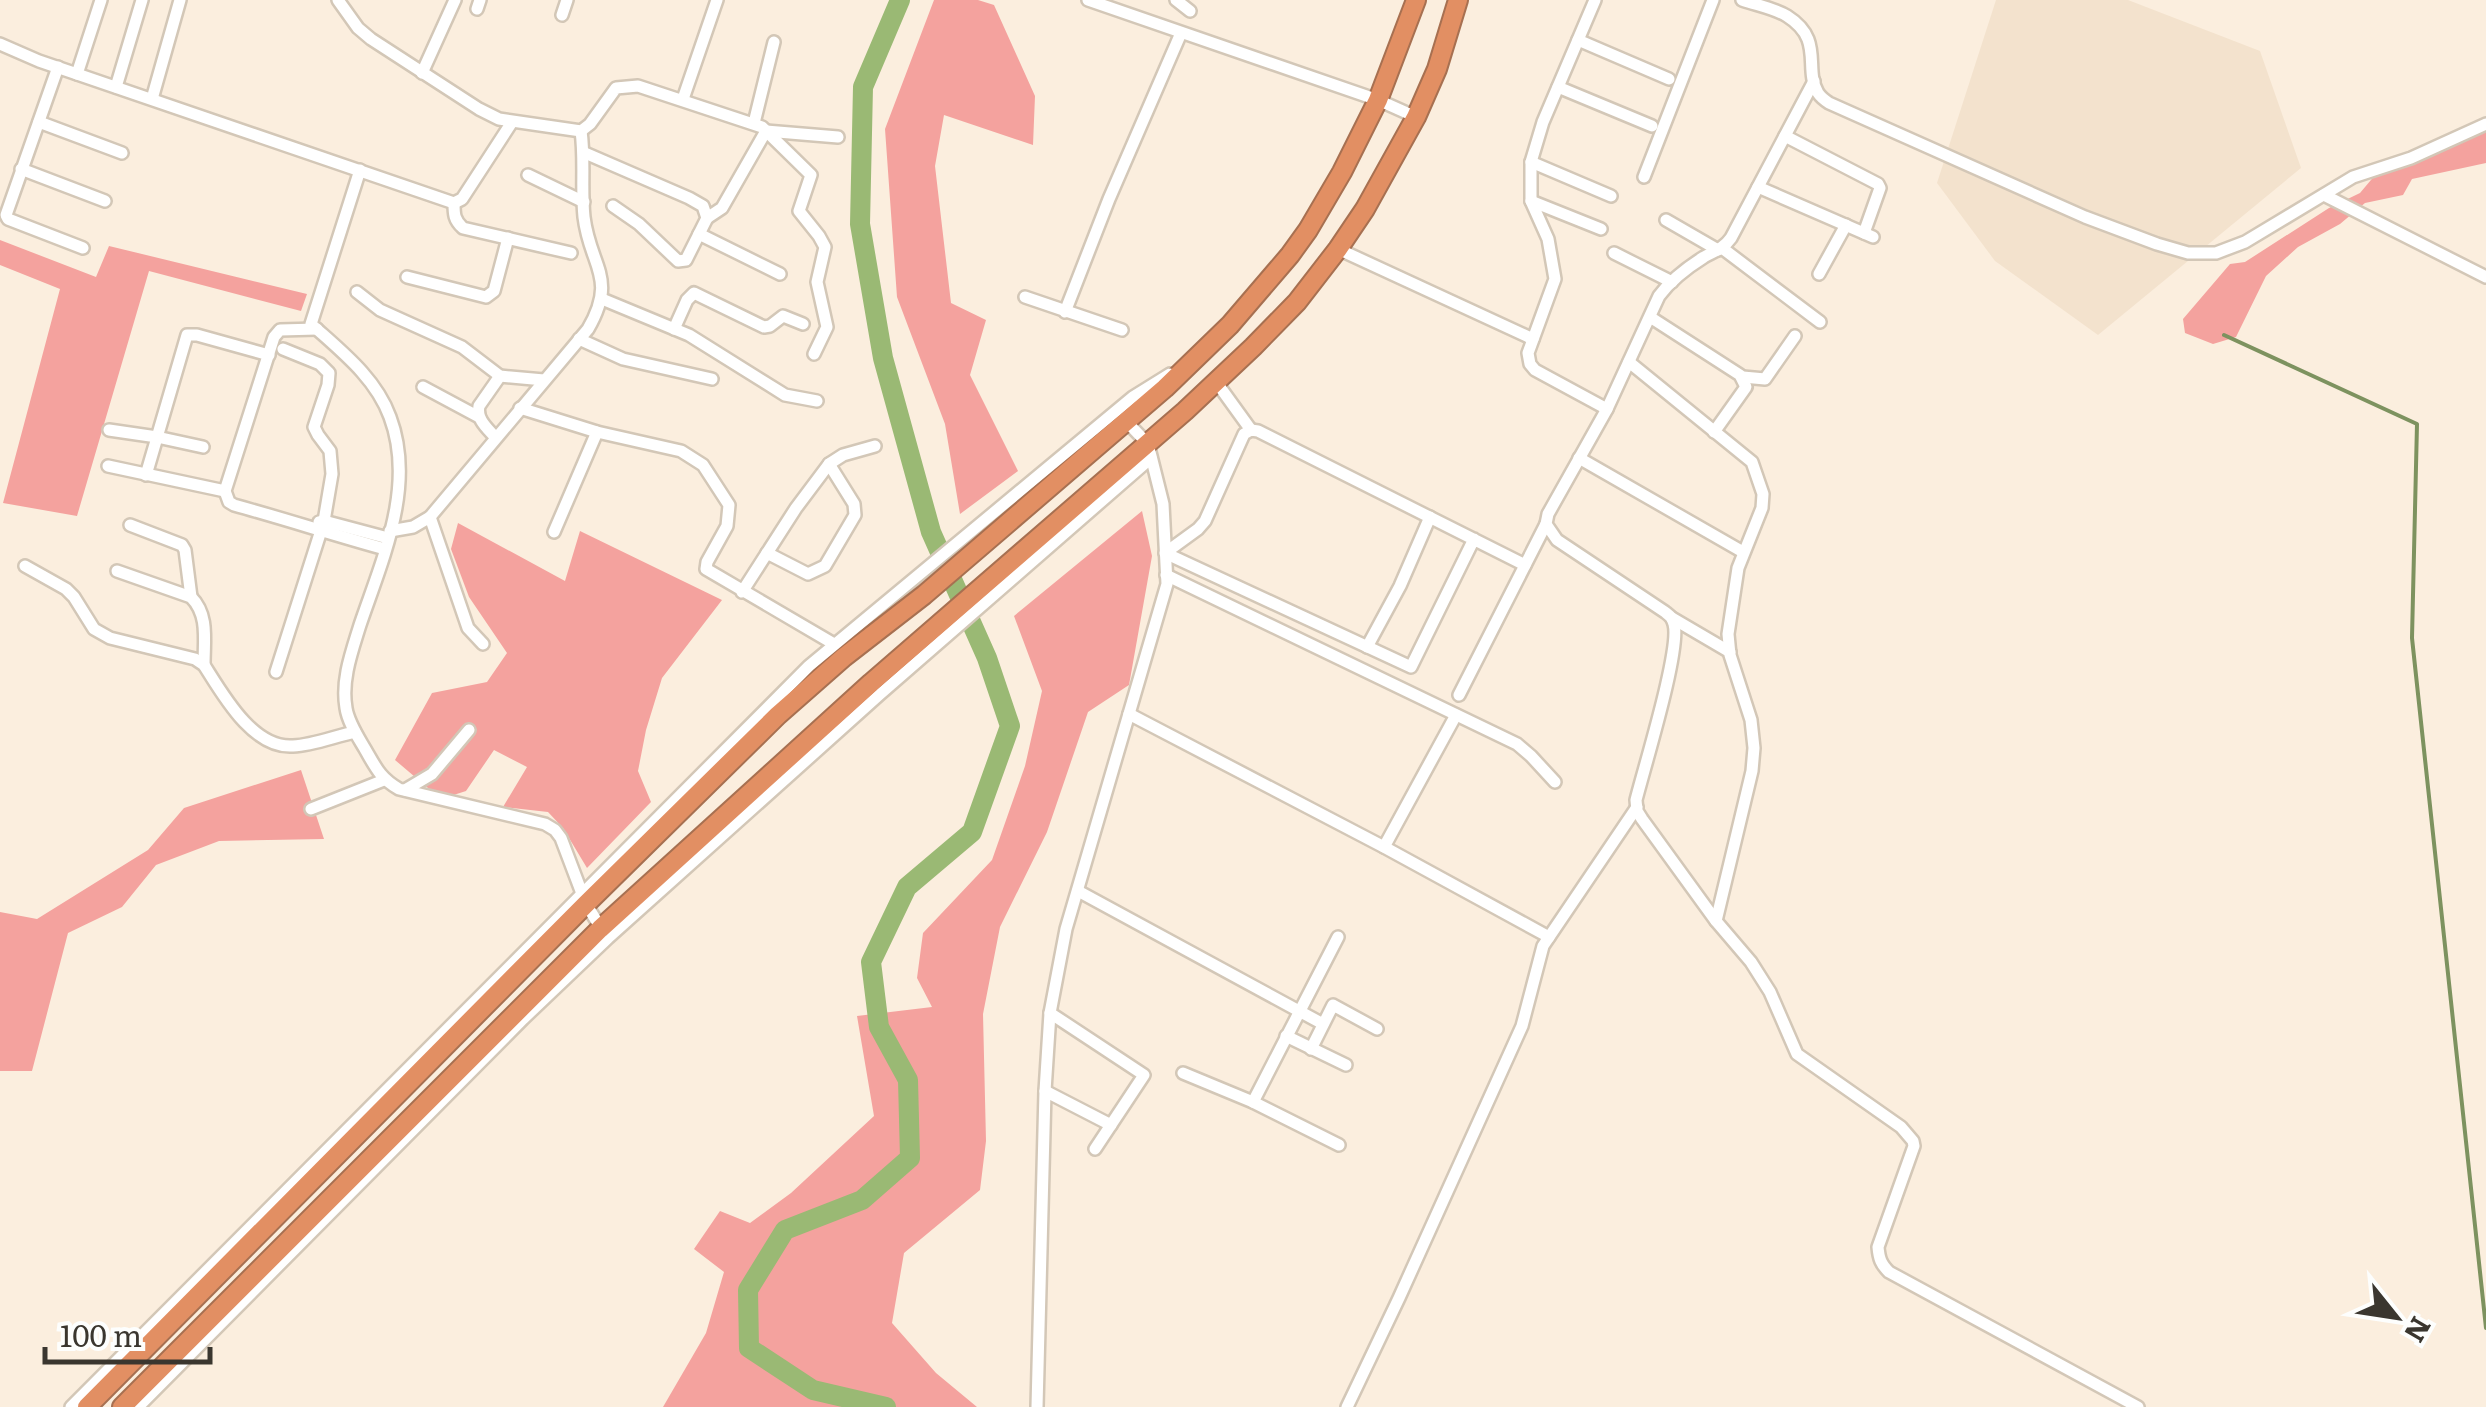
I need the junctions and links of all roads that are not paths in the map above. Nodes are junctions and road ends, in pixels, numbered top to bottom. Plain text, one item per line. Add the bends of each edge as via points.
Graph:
1 (101, 0) edge
2 (142, 0) edge
3 (180, 0) edge
4 (338, 0) edge
5 (439, 0) edge
6 (567, 0) edge
7 (717, 0) edge
8 (1088, 0) edge
9 (1176, 0) edge
10 (1416, 0) edge
11 (1458, 0) edge
12 (1595, 0) edge
13 (1713, 0) edge
14 (1742, 0) edge
15 (454, 3) edge
16 (1778, 6) edge
17 (1190, 11) dead end
18 (562, 15) dead end
19 (1181, 33) junction
20 (1578, 40) junction
21 (774, 42) dead end
22 (0, 44) edge
23 (58, 68) junction
24 (422, 73) junction
25 (77, 74) junction
26 (1669, 79) dead end
27 (1814, 80) junction
28 (116, 86) junction
29 (1558, 87) junction
30 (152, 99) junction
31 (682, 100) junction
32 (1378, 100) junction
33 (1416, 116) junction
34 (38, 122) junction
35 (512, 122) junction
36 (754, 123) junction
37 (2486, 124) edge
38 (1652, 126) dead end
39 (766, 130) junction
40 (581, 131) junction
41 (1784, 136) junction
42 (838, 137) dead end
43 (122, 153) dead end
44 (584, 154) junction
45 (1531, 162) junction
46 (21, 170) junction
47 (360, 170) junction
48 (528, 175) dead end
49 (1644, 176) dead end
50 (1758, 187) junction
51 (2324, 194) junction
52 (1611, 196) dead end
53 (105, 201) dead end
54 (1532, 201) junction
55 (584, 202) junction
56 (454, 204) junction
57 (613, 206) dead end
58 (707, 218) junction
59 (1666, 220) dead end
60 (1846, 226) junction
61 (1601, 229) dead end
62 (699, 234) junction
63 (508, 238) junction
64 (83, 248) dead end
65 (1338, 249) junction
66 (1720, 249) junction
67 (571, 253) dead end
68 (1614, 254) dead end
69 (780, 274) dead end
70 (1819, 274) dead end
71 (407, 277) dead end
72 (2486, 277) edge
73 (1672, 282) junction
74 (357, 292) dead end
75 (1025, 297) dead end
76 (602, 300) junction
77 (1065, 312) junction
78 (1650, 317) junction
79 (1820, 322) dead end
80 (803, 324) dead end
81 (674, 328) junction
82 (316, 329) junction
83 (1122, 330) dead end
84 (1794, 336) dead end
85 (579, 339) junction
86 (1533, 339) junction
87 (283, 349) dead end
88 (269, 354) junction
89 (814, 354) dead end
90 (1629, 362) junction
91 (500, 376) junction
92 (1742, 377) junction
93 (712, 379) dead end
94 (544, 380) junction
95 (1217, 383) junction
96 (423, 387) dead end
97 (817, 401) dead end
98 (520, 408) junction
99 (1607, 409) junction
100 (1120, 416) junction
101 (478, 417) junction
102 (109, 430) dead end
103 (1251, 430) junction
104 (597, 432) junction
105 (1714, 432) junction
106 (157, 436) junction
107 (495, 438) junction
108 (874, 446) dead end
109 (203, 447) dead end
110 (1150, 451) junction
111 (1580, 458) junction
112 (829, 464) junction
113 (108, 466) dead end
114 (146, 476) junction
115 (225, 491) junction
116 (430, 517) junction
117 (1430, 517) junction
118 (1546, 524) junction
119 (130, 525) dead end
120 (323, 526) junction
121 (554, 532) dead end
122 (388, 539) junction
123 (1474, 539) junction
124 (1743, 552) junction
125 (767, 553) junction
126 (1166, 553) junction
127 (1526, 565) junction
128 (25, 566) dead end
129 (117, 572) dead end
130 (1166, 575) junction
131 (920, 587) junction
132 (738, 590) junction
133 (192, 597) junction
134 (1672, 618) junction
135 (483, 644) dead end
136 (834, 644) junction
137 (1367, 646) junction
138 (1730, 652) junction
139 (204, 665) junction
140 (276, 672) dead end
141 (1459, 695) dead end
142 (1129, 714) junction
143 (1456, 714) junction
144 (470, 730) dead end
145 (355, 732) junction
146 (381, 776) junction
147 (1555, 782) dead end
148 (405, 790) junction
149 (310, 809) dead end
150 (1639, 812) junction
151 (1384, 847) junction
152 (1078, 891) junction
153 (584, 898) junction
154 (1716, 921) junction
155 (604, 934) junction
156 (1338, 936) dead end
157 (1548, 937) junction
158 (1298, 1011) junction
159 (1050, 1012) junction
160 (1323, 1024) junction
161 (1377, 1029) dead end
162 (1286, 1036) junction
163 (1310, 1049) junction
164 (1346, 1065) dead end
165 (1183, 1073) dead end
166 (1044, 1091) junction
167 (1253, 1102) junction
168 (1112, 1125) junction
169 (1339, 1146) dead end
170 (1095, 1150) dead end
171 (71, 1407) edge
172 (87, 1407) edge
173 (122, 1407) edge
174 (138, 1407) edge
175 (1037, 1407) edge
176 (1346, 1407) edge
177 (2138, 1407) edge

1 - 25 street
2 - 28 street
3 - 30 street
4 - 24 street via 358,28
5 - 15 street
6 - 18 street
7 - 31 street
8 - 19 street
9 - 17 street
10 - 32 highway
11 - 33 highway
12 - 20 street
13 - 49 street
14 - 16 street
15 - 24 street
16 - 27 street via 1812,50
19 - 32 street
19 - 77 street
20 - 26 street
20 - 29 street
21 - 36 street
22 - 23 street
23 - 25 street
23 - 34 street
24 - 35 street
25 - 28 street
27 - 41 street
27 - 51 street via 1818,95 1847,112 2086,217 2188,252 2216,253 2245,242
28 - 30 street
29 - 38 street
29 - 45 street
30 - 47 street
31 - 36 street
31 - 40 street via 638,86 616,88
32 - 33 street
32 - 100 highway via 1308,230 1266,285 1198,358
33 - 65 highway
34 - 43 street
34 - 46 street
35 - 40 street
35 - 56 street
36 - 39 street
37 - 51 street
39 - 42 street
39 - 58 street via 722,208
39 - 89 street via 811,175 798,211 825,247 816,282 827,328
40 - 44 street
41 - 50 street
41 - 60 street via 1878,184 1868,235
44 - 55 street
44 - 58 street via 689,198 703,206
45 - 52 street
45 - 54 street
46 - 53 street
46 - 64 street via 8,218
47 - 56 street
47 - 82 street via 311,324
48 - 55 street
50 - 60 street
50 - 66 street
51 - 72 street
54 - 61 street
54 - 86 street via 1555,280
55 - 76 street
56 - 63 street via 462,228
57 - 62 street via 678,262 686,260
58 - 62 street
59 - 66 street
60 - 70 street
62 - 69 street
63 - 67 street
63 - 71 street via 494,291 486,297
65 - 86 street
65 - 95 highway
66 - 73 street
66 - 79 street
68 - 73 street
73 - 78 street
74 - 91 street
75 - 77 street
76 - 81 street
76 - 85 street
77 - 83 street
78 - 90 street
78 - 92 street
80 - 81 street via 782,316 764,327 694,293
81 - 97 street via 785,395
82 - 88 street via 280,330
82 - 122 street via 366,375 392,420 401,466
84 - 92 street via 1766,379
85 - 93 street via 622,359
85 - 94 street
86 - 99 street via 1528,353 1535,370
87 - 120 street via 329,374 314,426 330,451
88 - 106 street via 186,335
88 - 115 street
90 - 99 street
90 - 105 street
91 - 94 street
91 - 101 street
92 - 105 street via 1746,387
94 - 98 street
95 - 103 street
95 - 110 highway
96 - 101 street
98 - 104 street
98 - 107 street
99 - 111 street
100 - 110 street
100 - 131 highway
101 - 107 street
102 - 106 street
103 - 117 street
103 - 126 street via 1205,521
104 - 121 street
104 - 132 street via 681,452 703,465 729,505 706,570
105 - 124 street via 1752,462 1763,494
106 - 109 street
106 - 114 street
107 - 116 street
108 - 112 street
110 - 126 street
110 - 155 highway via 943,631 871,683
111 - 118 street
111 - 124 street
112 - 125 street
112 - 125 street via 856,515 824,566 808,574
113 - 114 street
114 - 115 street
115 - 120 street via 234,506
116 - 122 street
116 - 135 street via 468,628
117 - 123 street
117 - 137 street
118 - 127 street
118 - 134 street via 1557,540
119 - 133 street via 182,545
120 - 122 street
120 - 140 street
122 - 145 street via 344,685
123 - 127 street
123 - 137 street via 1411,666
124 - 138 street
125 - 132 street
126 - 130 street
126 - 137 street
127 - 141 street
128 - 139 street via 66,589 94,629 110,638
129 - 133 street
130 - 142 street
130 - 143 street
131 - 136 street
131 - 153 highway
132 - 136 street
133 - 139 street via 204,615
134 - 138 street
134 - 150 street via 1672,659 1636,800
136 - 153 street
138 - 154 street via 1754,748
139 - 145 street via 251,730 276,745
142 - 151 street
142 - 152 street
143 - 147 street via 1517,744
143 - 151 street
144 - 148 street via 432,774
145 - 146 street
146 - 148 street
146 - 149 street
148 - 153 street via 546,824 561,838
150 - 154 street
150 - 157 street
151 - 157 street
152 - 158 street
152 - 159 street
153 - 155 street
153 - 171 street
153 - 172 highway
154 - 177 street via 1770,992 1797,1054 1913,1141 1878,1248 1883,1266
155 - 173 highway
155 - 174 street
156 - 158 street
157 - 176 street via 1522,1026
158 - 160 street
158 - 162 street
159 - 166 street
159 - 168 street via 1144,1074
160 - 161 street via 1333,1004
160 - 163 street
162 - 163 street
162 - 167 street
163 - 164 street
165 - 167 street
166 - 168 street
166 - 175 street
167 - 169 street
168 - 170 street

